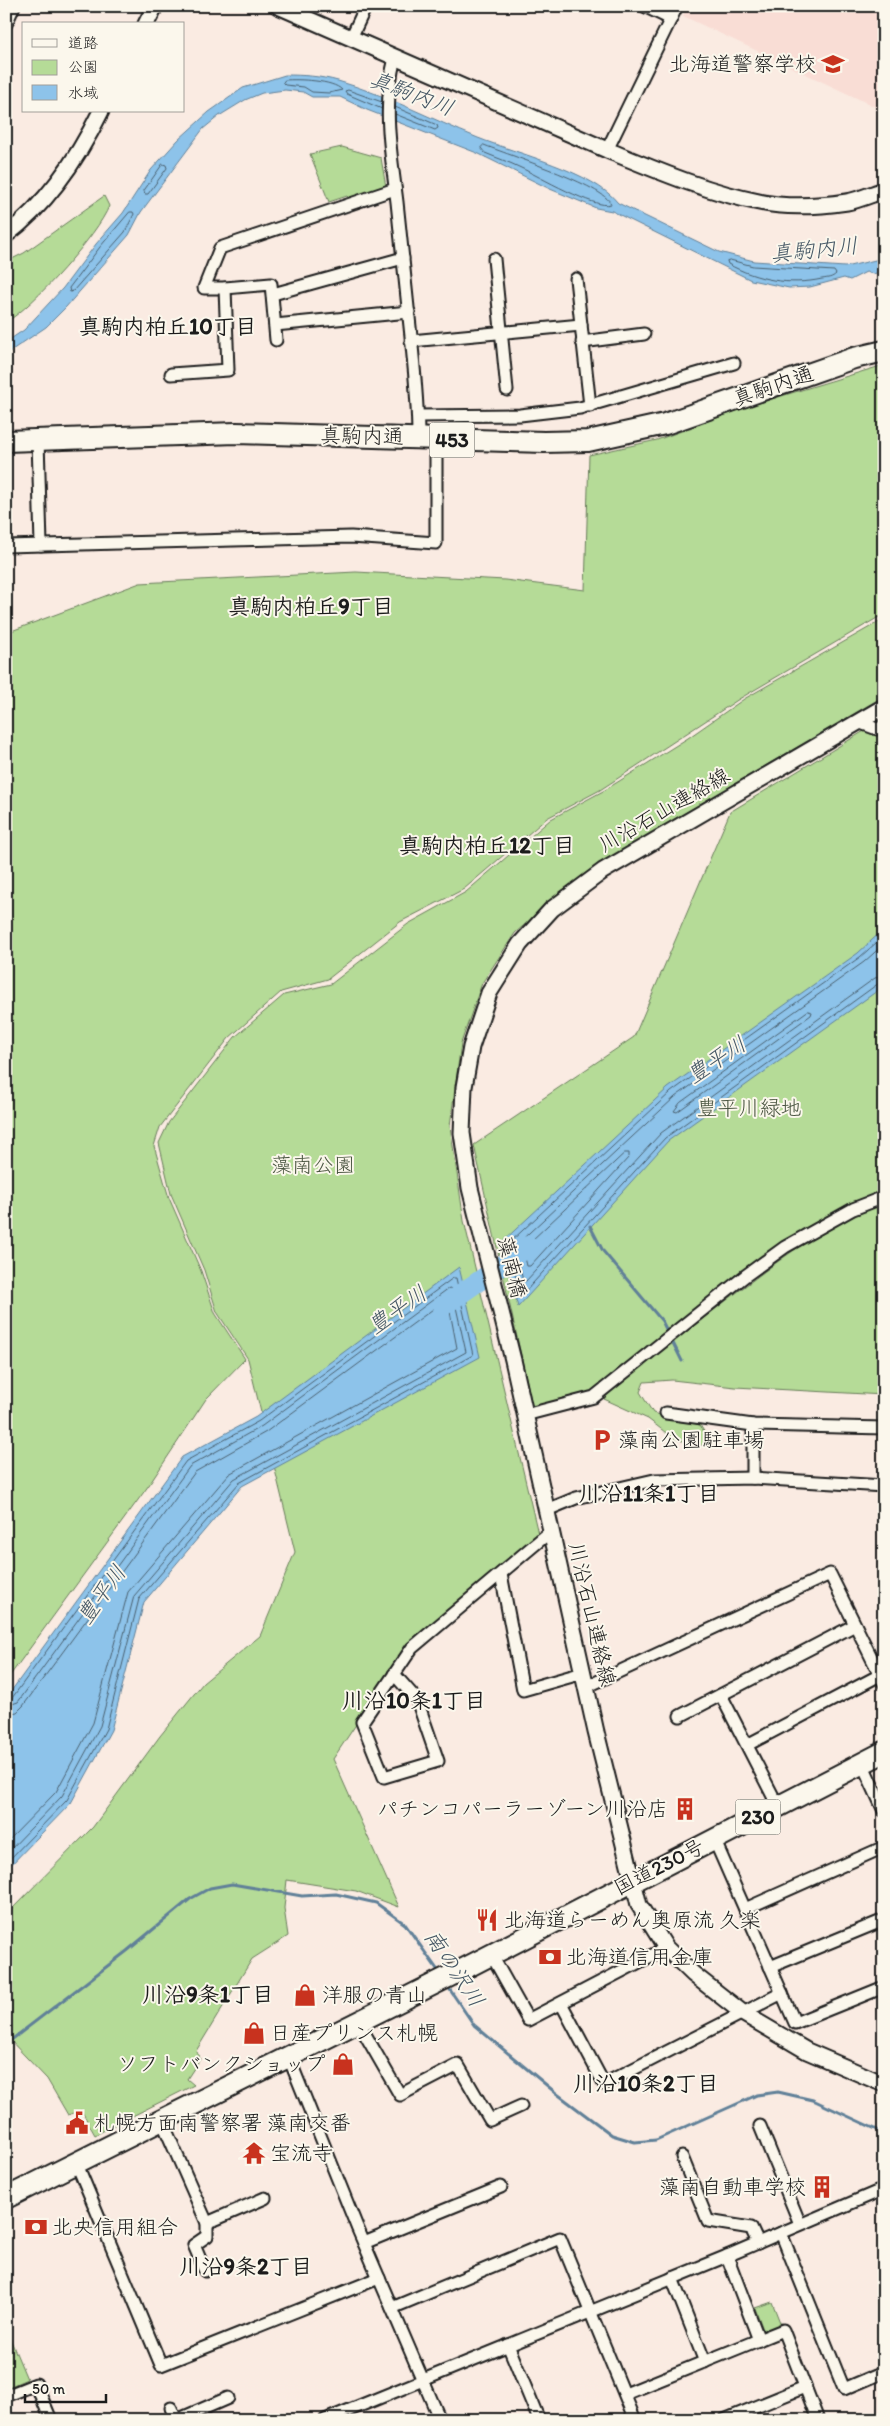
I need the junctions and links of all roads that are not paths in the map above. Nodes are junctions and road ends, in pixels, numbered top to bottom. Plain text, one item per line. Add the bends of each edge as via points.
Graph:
1 (14, 6) edge
2 (155, 6) edge
3 (278, 6) edge
4 (366, 6) edge
5 (644, 6) edge
6 (677, 6) edge
7 (671, 19) junction
8 (147, 22) edge
9 (6, 24) edge
10 (351, 38) junction
11 (395, 58) junction
12 (101, 112) edge
13 (607, 150) junction
14 (396, 189) junction
15 (884, 190) edge
16 (6, 235) edge
17 (403, 258) junction
18 (494, 259) dead end
19 (576, 279) dead end
20 (225, 288) junction
21 (273, 294) junction
22 (409, 312) junction
23 (275, 325) junction
24 (581, 326) junction
25 (503, 334) junction
26 (644, 334) dead end
27 (276, 340) dead end
28 (411, 341) junction
29 (582, 342) junction
30 (884, 351) edge
31 (734, 363) dead end
32 (171, 374) dead end
33 (507, 390) dead end
34 (590, 406) junction
35 (418, 416) junction
36 (427, 438) junction
37 (38, 440) junction
38 (6, 441) edge
39 (41, 545) junction
40 (6, 546) edge
41 (884, 707) edge
42 (858, 722) junction
43 (884, 726) edge
44 (470, 1188) joint
45 (884, 1197) edge
46 (512, 1356) joint
47 (666, 1413) dead end
48 (525, 1415) junction
49 (754, 1425) junction
50 (884, 1428) edge
51 (753, 1478) junction
52 (884, 1486) edge
53 (547, 1510) junction
54 (551, 1531) junction
55 (501, 1574) junction
56 (855, 1625) junction
57 (394, 1674) junction
58 (882, 1679) edge
59 (585, 1680) junction
60 (721, 1696) junction
61 (680, 1716) dead end
62 (746, 1745) junction
63 (884, 1752) edge
64 (862, 1763) junction
65 (778, 1806) junction
66 (884, 1811) edge
67 (714, 1839) junction
68 (884, 1847) edge
69 (632, 1881) junction
70 (745, 1909) junction
71 (884, 1920) edge
72 (666, 1948) junction
73 (492, 1954) junction
74 (770, 1967) junction
75 (884, 1987) edge
76 (782, 1993) junction
77 (561, 2003) junction
78 (744, 2014) junction
79 (358, 2022) junction
80 (289, 2058) junction
81 (884, 2084) edge
82 (521, 2106) dead end
83 (162, 2121) junction
84 (760, 2126) dead end
85 (682, 2156) dead end
86 (76, 2162) junction
87 (501, 2187) dead end
88 (884, 2189) edge
89 (6, 2198) edge
90 (264, 2198) dead end
91 (207, 2224) junction
92 (800, 2224) junction
93 (781, 2233) junction
94 (364, 2243) junction
95 (758, 2244) junction
96 (727, 2256) junction
97 (205, 2270) dead end
98 (379, 2278) junction
99 (672, 2278) junction
100 (392, 2308) junction
101 (590, 2311) junction
102 (760, 2340) junction
103 (508, 2345) junction
104 (705, 2362) junction
105 (884, 2372) edge
106 (423, 2380) junction
107 (805, 2387) junction
108 (625, 2394) junction
109 (6, 2396) edge
110 (228, 2398) dead end
111 (170, 2408) dead end
112 (51, 2420) edge
113 (176, 2420) edge
114 (325, 2420) edge
115 (440, 2420) edge
116 (539, 2420) edge
117 (635, 2420) edge
118 (724, 2420) edge
119 (818, 2420) edge

1 - 9 street
2 - 8 street
3 - 10 street
4 - 10 street
5 - 7 street
6 - 7 street
7 - 13 street
10 - 11 street
11 - 13 street
11 - 14 street via 390,76 388,114
12 - 16 street via 78,155 50,194
13 - 15 street via 669,175 760,202 803,205 849,202
14 - 17 street
14 - 20 street via 220,248 204,288
17 - 21 street
17 - 22 street
18 - 25 street
19 - 24 street
20 - 21 street via 271,284
20 - 32 street via 228,370
21 - 23 street
22 - 23 street
22 - 28 street
23 - 27 street
24 - 25 street
24 - 29 street
25 - 28 street
25 - 33 street
26 - 29 street
28 - 35 street
29 - 34 street
30 - 36 highway, 真駒内通 / 453 via 854,358 629,434 588,441 544,442
31 - 34 street
34 - 35 street via 537,414
35 - 36 street
36 - 37 highway, 真駒内通 / 453 via 236,433
36 - 39 street via 436,543 351,537
37 - 38 highway, 真駒内通 / 453
37 - 39 street
39 - 40 street
41 - 42 street, 川沿石山連絡線
42 - 43 street via 878,729
42 - 44 street, 川沿石山連絡線 via 603,871 552,909 531,931 509,959 489,993 471,1047 464,1087 462,1132
44 - 46 street, 藻南橋
45 - 48 street via 853,1209 785,1247 594,1397
46 - 48 street, 川沿石山連絡線
47 - 49 street
48 - 53 street, 川沿石山連絡線
49 - 50 street
49 - 51 street
51 - 52 street
51 - 53 street via 654,1480 576,1498
53 - 54 street, 川沿石山連絡線
54 - 55 street
54 - 59 street, 川沿石山連絡線
55 - 57 street via 412,1648
55 - 59 street via 523,1690
56 - 58 street
56 - 59 street via 830,1574
56 - 60 street
57 - 57 street via 417,1700 438,1760 384,1777 362,1722
58 - 62 street
59 - 69 street, 川沿石山連絡線
60 - 61 street
60 - 62 street
62 - 65 street
63 - 64 highway, 国道230号 / 230
64 - 65 highway, 国道230号 / 230
64 - 66 street
65 - 67 highway, 国道230号 / 230
67 - 69 highway, 国道230号 / 230
67 - 70 street
68 - 70 street
69 - 72 street, 川沿石山連絡線 via 639,1906
69 - 73 highway, 国道230号 / 230
70 - 74 street
71 - 74 street
72 - 77 street
72 - 78 street, 川沿石山連絡線
73 - 77 street via 528,2020
73 - 79 highway, 国道230号 / 230
74 - 76 street
75 - 76 street via 795,2023
76 - 78 street via 760,2002
77 - 78 street via 604,2084
78 - 81 street, 川沿石山連絡線 via 807,2050
79 - 80 highway, 国道230号 / 230
79 - 82 street via 400,2095 458,2066 490,2120
80 - 83 highway, 国道230号 / 230
80 - 94 street
83 - 86 highway, 国道230号 / 230
83 - 91 street
84 - 92 street
85 - 95 street via 708,2221 751,2228
86 - 89 highway, 国道230号 / 230
86 - 98 street via 161,2365
87 - 94 street
88 - 92 street
90 - 91 street
91 - 97 street via 207,2236 194,2245
92 - 93 street
93 - 95 street
93 - 105 street via 844,2389
94 - 98 street
95 - 96 street
96 - 99 street
96 - 102 street
98 - 100 street
99 - 101 street
99 - 104 street
100 - 101 street via 560,2238
100 - 106 street
101 - 103 street
101 - 108 street
102 - 104 street
102 - 107 street via 783,2330
103 - 106 street
103 - 116 street
104 - 108 street
106 - 114 street
106 - 115 street
107 - 118 street
107 - 119 street
108 - 117 street
109 - 112 street via 36,2384
110 - 113 street
111 - 113 street

